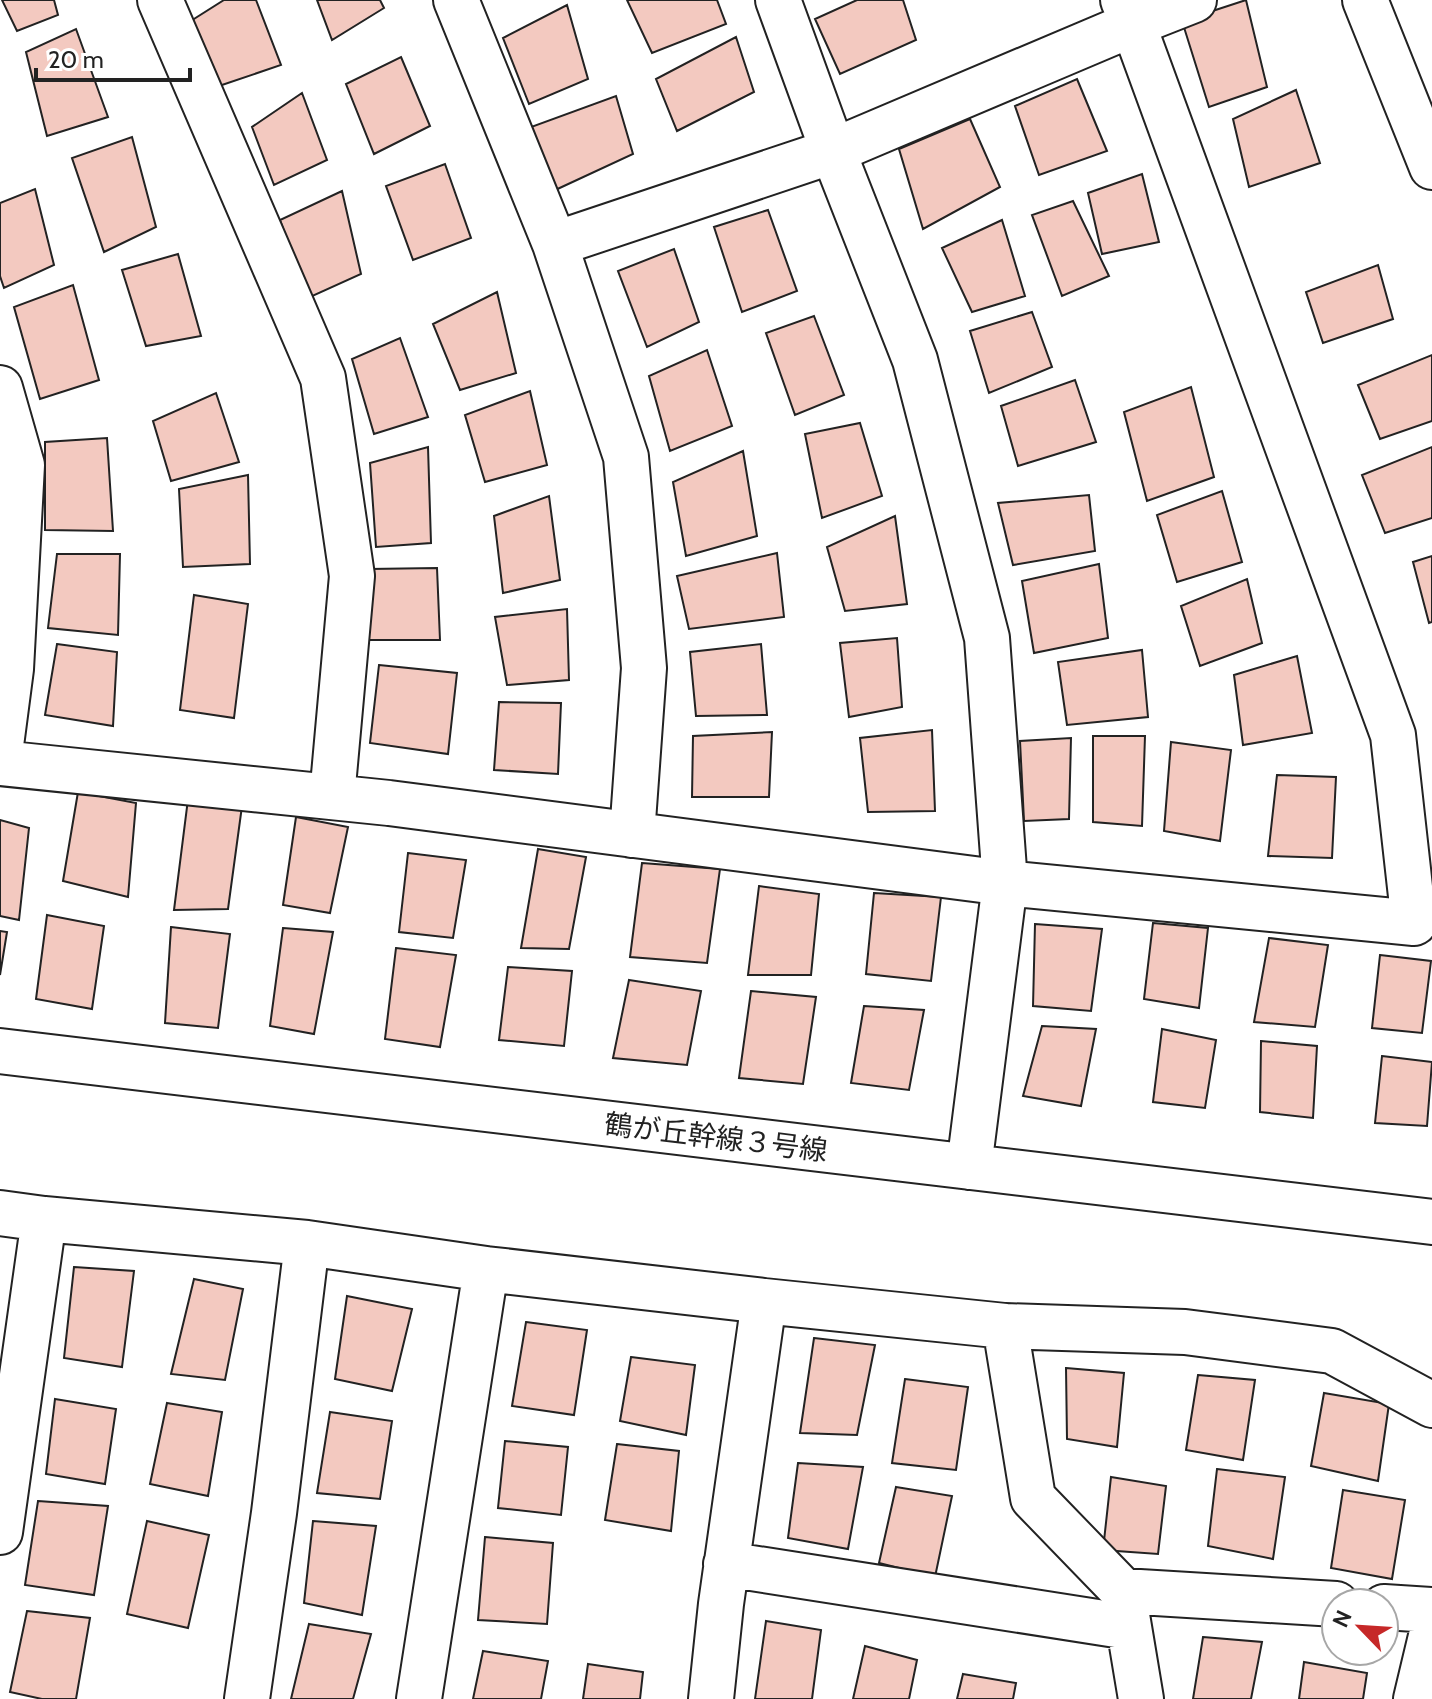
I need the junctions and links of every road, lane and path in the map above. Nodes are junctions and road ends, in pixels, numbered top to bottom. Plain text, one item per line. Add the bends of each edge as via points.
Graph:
1 (160, 0) edge
2 (456, 0) edge
3 (778, 0) edge
4 (1194, 0) edge
5 (1365, 0) edge
6 (1128, 12) edge
7 (833, 151) junction
8 (1432, 167) edge
9 (555, 244) junction
10 (0, 388) edge
11 (0, 753) edge
12 (0, 763) edge
13 (332, 797) junction
14 (632, 835) junction
15 (1005, 883) junction
16 (0, 1051) edge
17 (969, 1167) junction
18 (0, 1213) edge
19 (44, 1219) junction
20 (1432, 1222) edge
21 (307, 1243) junction
22 (486, 1269) junction
23 (764, 1301) junction
24 (1005, 1326) junction
25 (1432, 1405) edge
26 (0, 1532) edge
27 (726, 1564) junction
28 (1320, 1604) edge
29 (1400, 1608) edge
30 (1126, 1609) junction
31 (1432, 1610) edge
32 (1432, 1632) edge
33 (247, 1699) edge
34 (419, 1699) edge
35 (711, 1699) edge
36 (1141, 1699) edge
37 (1416, 1699) edge

1 - 13 street via 323,378 352,576
2 - 9 street
3 - 7 street
4 - 6 street
5 - 8 street
6 - 7 street
6 - 15 street via 1393,735 1414,923
7 - 9 street
7 - 15 street via 915,360 987,638
9 - 14 street via 626,457 644,668
10 - 11 street via 22,465 11,669
12 - 13 street
13 - 14 street
14 - 15 street
15 - 17 street
16 - 17 street, 鶴が丘幹線３号線
17 - 20 street, 鶴が丘幹線３号線
18 - 19 street
19 - 21 street
19 - 26 street
21 - 22 street
21 - 33 street
22 - 23 street
22 - 34 street
23 - 24 street
23 - 27 street
24 - 25 street via 1185,1332 1332,1351
24 - 30 street via 1033,1498
27 - 30 street
27 - 35 street
28 - 30 street
29 - 31 street
30 - 36 street
32 - 37 street

